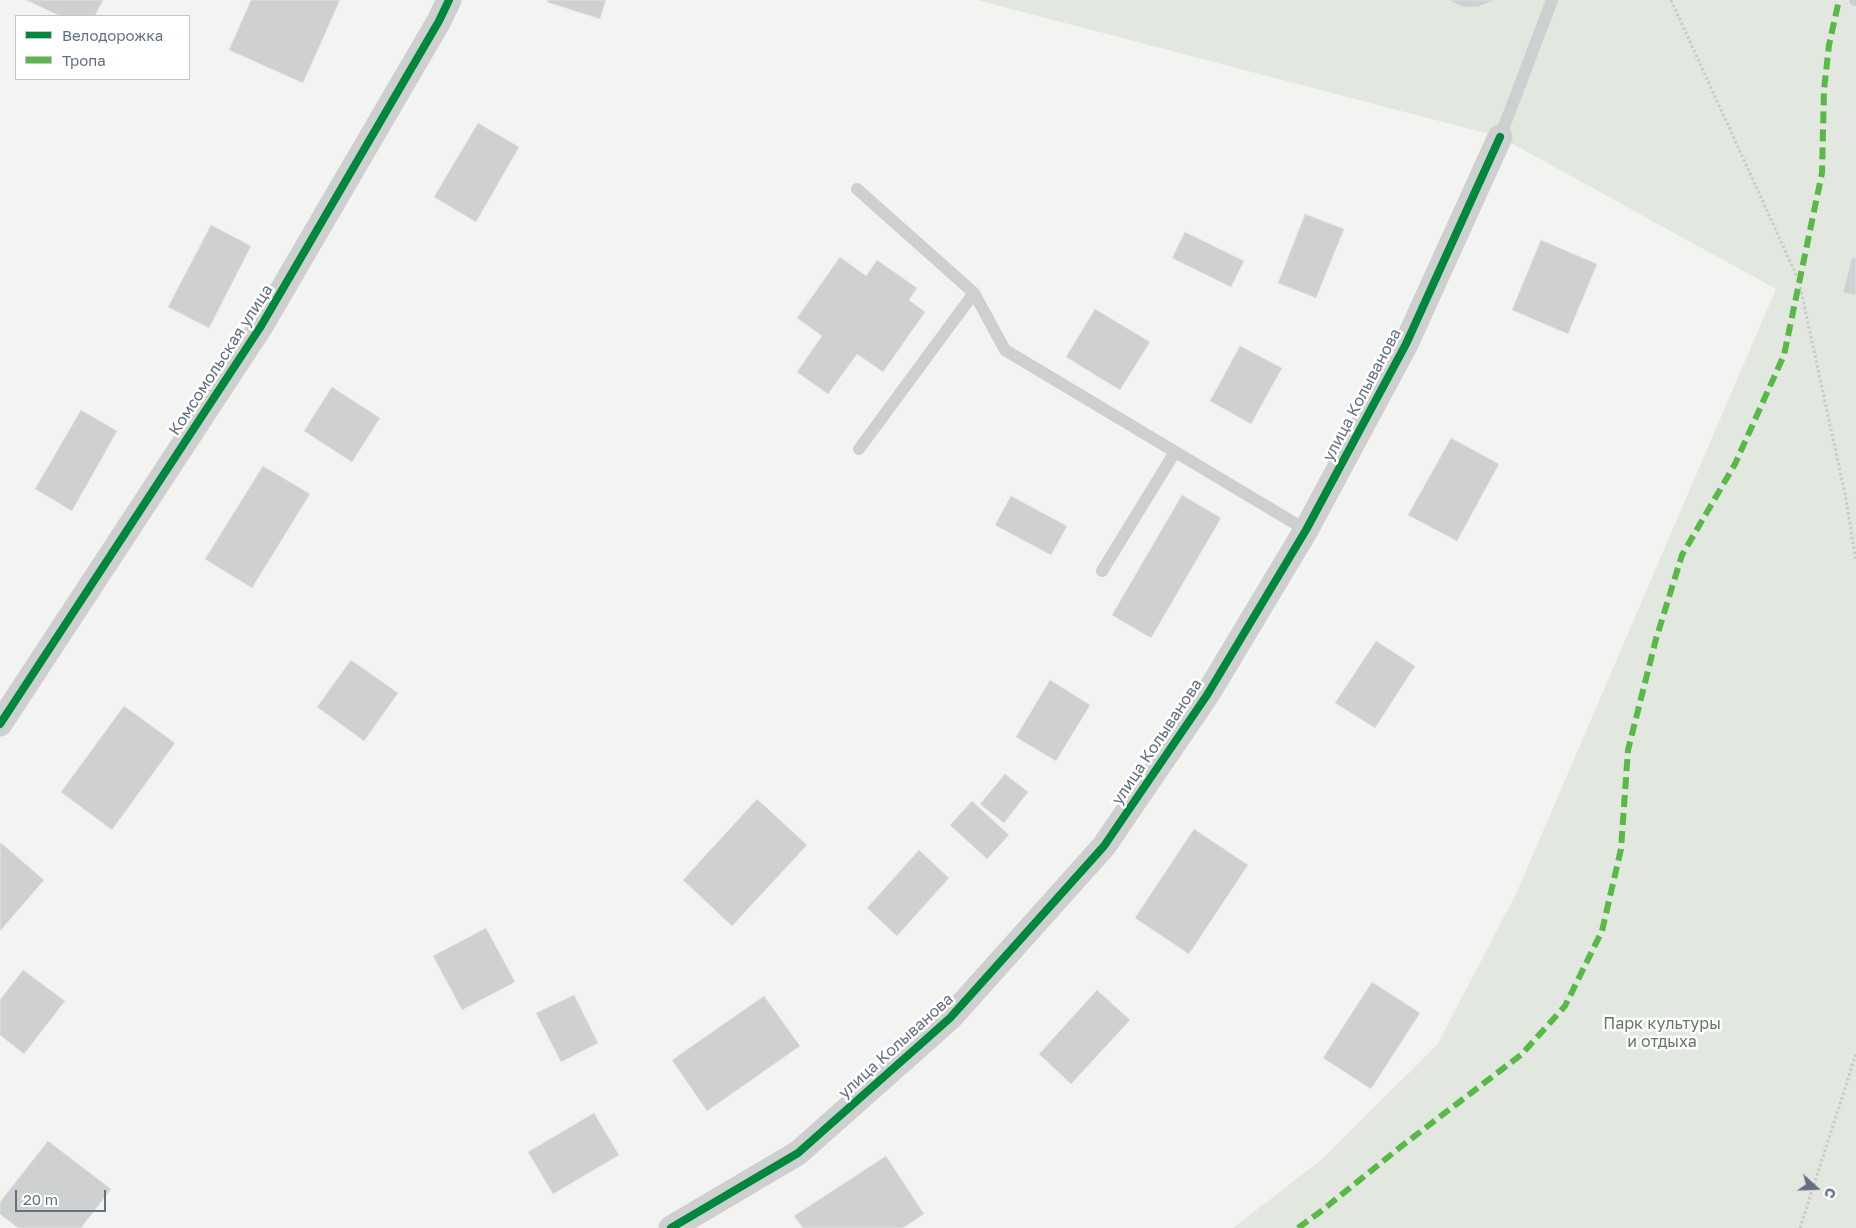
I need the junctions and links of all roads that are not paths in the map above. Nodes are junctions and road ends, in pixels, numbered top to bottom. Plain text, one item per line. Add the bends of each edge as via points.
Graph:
1 (449, 0) edge
2 (1552, 0) edge
3 (1500, 138) joint
4 (857, 189) dead end
5 (974, 292) junction
6 (859, 449) dead end
7 (1175, 452) junction
8 (1306, 530) junction
9 (1102, 571) dead end
10 (0, 724) edge
11 (672, 1228) edge

1 - 10 street, Комсомольская улица via 261,326
2 - 3 lane
3 - 8 street, улица Колыванова via 1406,344
4 - 5 lane
5 - 6 lane
5 - 7 lane via 1005,350
7 - 8 lane
7 - 9 lane
8 - 11 street, улица Колыванова via 1207,696 1104,846 950,1018 798,1153

